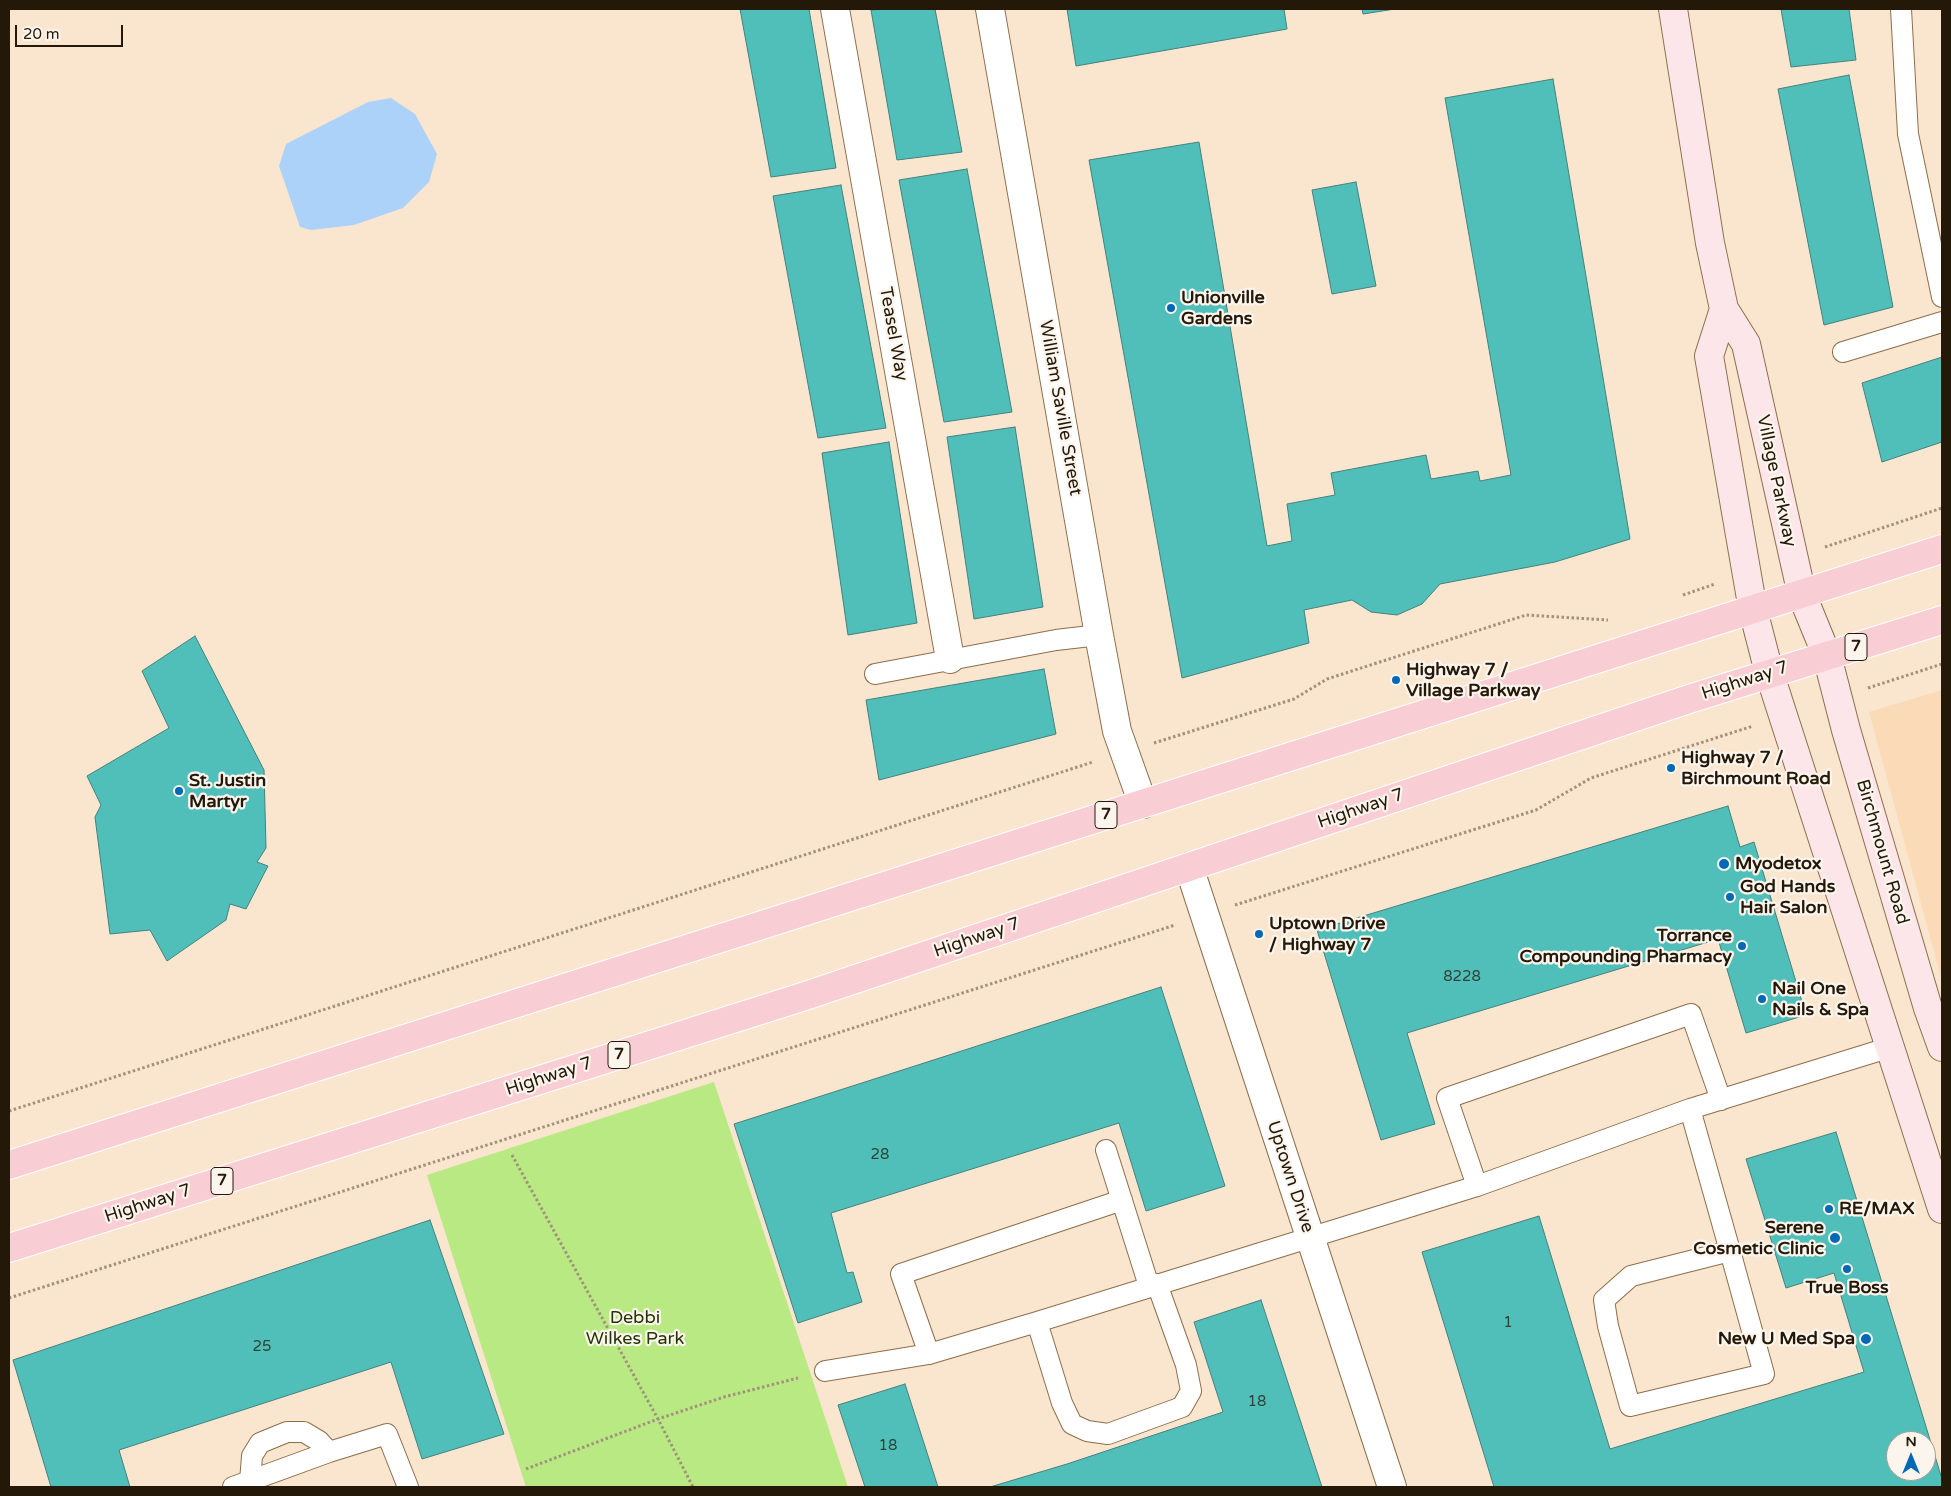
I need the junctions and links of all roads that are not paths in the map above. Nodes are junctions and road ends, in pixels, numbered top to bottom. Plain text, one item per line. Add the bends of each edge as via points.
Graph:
1 (835, 9) edge
2 (990, 9) edge
3 (1673, 9) edge
4 (1901, 9) edge
5 (1942, 297) edge
6 (1724, 309) junction
7 (1942, 322) edge
8 (1843, 352) dead end
9 (1942, 549) edge
10 (1802, 595) junction
11 (1753, 610) junction
12 (1942, 620) edge
13 (1099, 635) junction
14 (1827, 656) junction
15 (950, 659) junction
16 (1769, 672) junction
17 (875, 674) dead end
18 (1143, 804) junction
19 (1189, 867) junction
20 (1935, 1006) edge
21 (1891, 1047) junction
22 (1942, 1047) edge
23 (1721, 1100) junction
24 (1690, 1109) junction
25 (1106, 1150) dead end
26 (9, 1165) edge
27 (1477, 1186) junction
28 (1122, 1200) junction
29 (1942, 1209) edge
30 (1310, 1238) junction
31 (9, 1248) edge
32 (1730, 1251) junction
33 (1153, 1285) junction
34 (1037, 1322) junction
35 (929, 1354) junction
36 (826, 1370) road end
37 (329, 1452) junction
38 (242, 1484) edge
39 (408, 1487) edge
40 (1392, 1487) edge

1 - 15 street, Teasel Way
2 - 13 street, William Saville Street
3 - 6 main road, Village Parkway via 1710,243
4 - 5 lane via 1908,134
6 - 10 main road, Village Parkway via 1746,344
6 - 11 main road, Village Parkway via 1709,356
7 - 8 lane
9 - 10 main road, 7
10 - 11 main road, 7
10 - 14 main road, Village Parkway
11 - 16 main road
11 - 18 main road, 7
12 - 14 main road, Highway 7 / 7
13 - 15 lane
13 - 18 street, William Saville Street via 1117,732
14 - 16 main road, Highway 7 / 7
14 - 20 main road, Birchmount Road via 1846,730
15 - 17 lane
16 - 19 main road, Highway 7 / 7
16 - 21 main road
18 - 26 main road, 7
19 - 30 street, Uptown Drive
19 - 31 main road, Highway 7 / 7 via 802,997
20 - 22 main road, Birchmount Road
21 - 23 lane
21 - 29 main road
23 - 24 lane
23 - 27 lane via 1691,1014 1447,1098
24 - 27 lane
24 - 32 lane
25 - 28 lane
27 - 30 lane
28 - 33 lane
28 - 35 lane via 902,1274
30 - 33 lane
30 - 40 street, Uptown Drive
32 - 32 lane via 1631,1276 1604,1300 1630,1406 1764,1374
33 - 34 lane
33 - 34 lane via 1186,1365 1191,1391 1182,1407 1108,1434 1087,1431 1072,1424 1062,1403
34 - 35 lane
35 - 36 lane
37 - 38 lane
37 - 38 lane via 304,1432 287,1432 260,1443
37 - 39 lane via 387,1434

